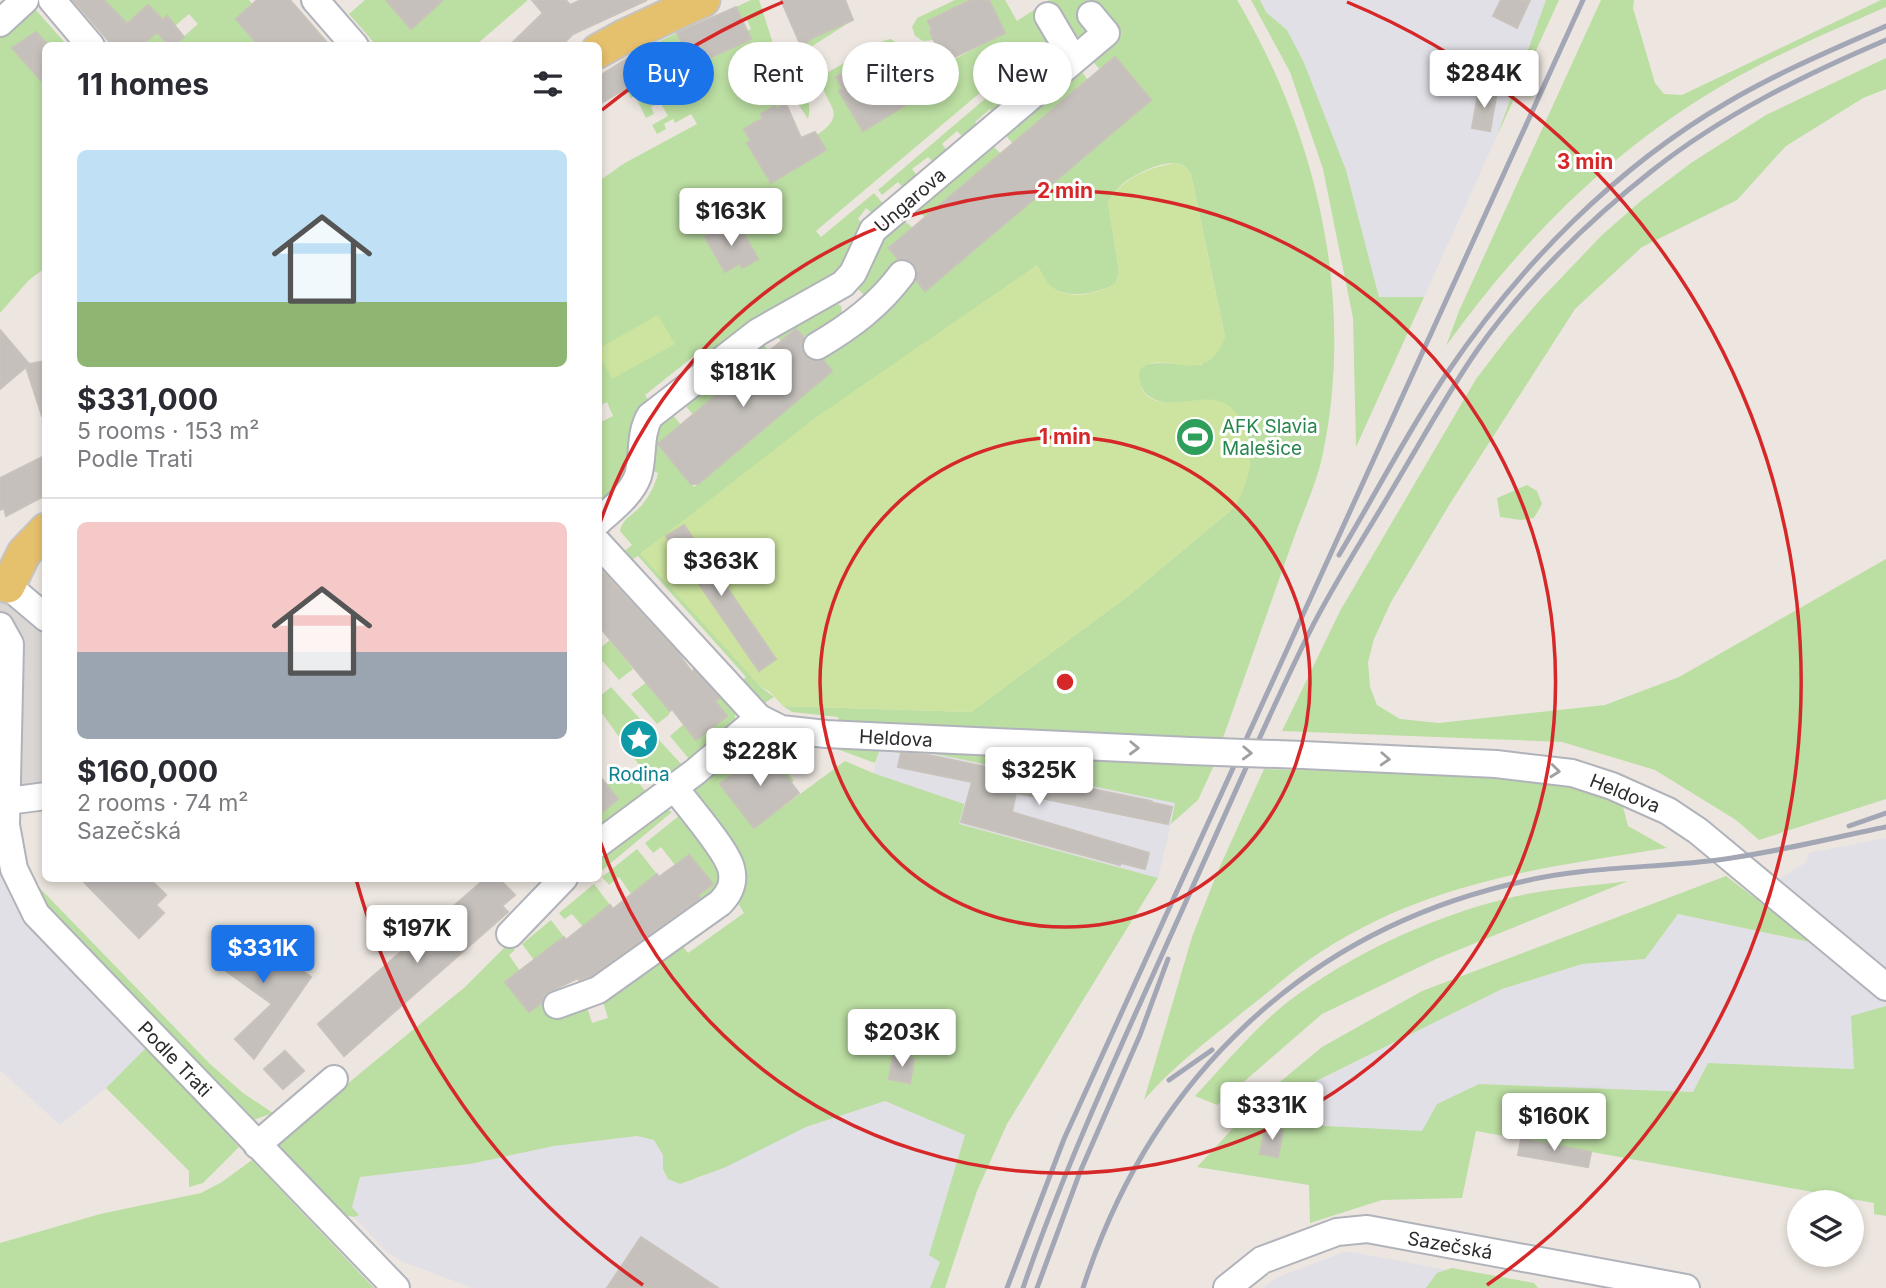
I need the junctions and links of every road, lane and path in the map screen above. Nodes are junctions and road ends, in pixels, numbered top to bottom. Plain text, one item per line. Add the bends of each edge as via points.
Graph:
1 (25, 0) edge
2 (52, 0) edge
3 (703, 0) edge
4 (324, 3) edge
5 (1048, 16) dead end
6 (0, 23) edge
7 (1099, 24) dead end
8 (88, 42) edge
9 (352, 42) edge
10 (602, 49) edge
11 (1074, 60) junction
12 (902, 274) dead end
13 (842, 284) junction
14 (865, 314) junction
15 (817, 346) dead end
16 (602, 518) edge
17 (42, 534) edge
18 (602, 547) edge
19 (3, 592) edge
20 (42, 616) edge
21 (0, 626) edge
22 (759, 718) junction
23 (674, 787) junction
24 (42, 797) edge
25 (2, 802) edge
26 (602, 841) edge
27 (560, 882) edge
28 (510, 934) dead end
29 (1886, 987) edge
30 (557, 1005) dead end
31 (334, 1079) dead end
32 (257, 1145) junction
33 (396, 1288) edge
34 (1227, 1288) edge
35 (1686, 1288) edge

1 - 6 street
2 - 8 street
3 - 10 main road
4 - 9 street
5 - 11 street
7 - 11 street, Ungarova
11 - 13 street, Ungarova via 873,230 853,273
12 - 14 street
13 - 14 street
13 - 16 street, Ungarova via 758,332 650,416 636,480
14 - 15 street
17 - 19 main road via 24,552
18 - 22 street, Heldova
19 - 20 street
21 - 25 street, Podle Trati via 10,644
22 - 23 street
22 -> 29 street, Heldova, bridge via 781,729 826,734 1496,764 1572,773 1668,811 1698,831
23 - 26 street
23 - 30 street via 728,861 730,891 720,903 598,990
24 - 25 street
25 - 32 street, Podle Trati via 11,859 36,914
27 - 28 street
31 - 32 street
32 - 33 street, Podle Trati
34 - 35 street, Sazečská via 1262,1260 1337,1232 1367,1229

